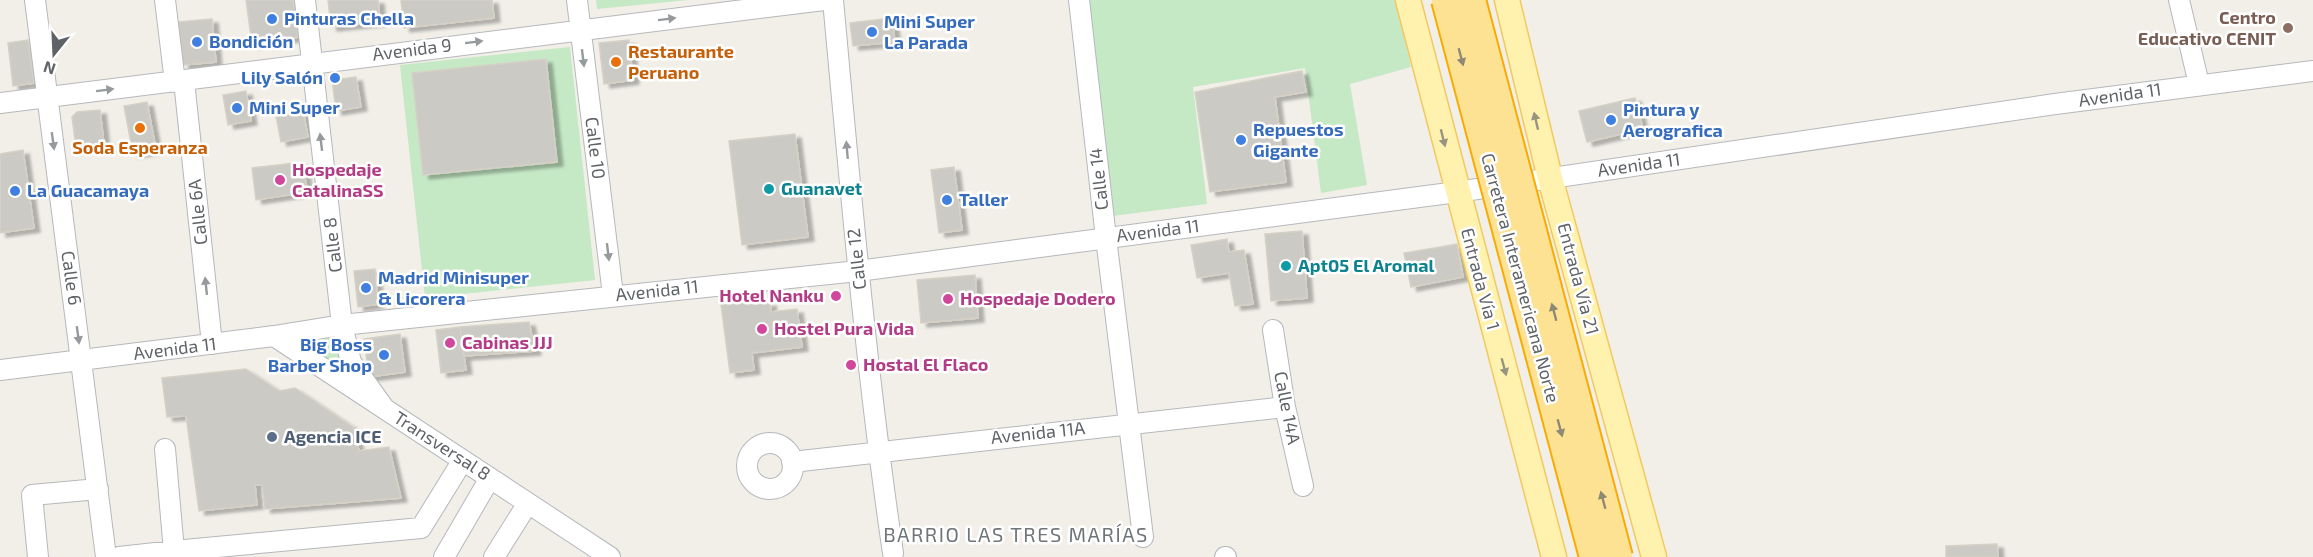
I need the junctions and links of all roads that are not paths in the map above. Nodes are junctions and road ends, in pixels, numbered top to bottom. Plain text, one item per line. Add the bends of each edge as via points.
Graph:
1 (35, 0) edge
2 (165, 0) edge
3 (305, 0) edge
4 (577, 0) edge
5 (824, 0) edge
6 (833, 0) edge
7 (1079, 0) edge
8 (1408, 0) edge
9 (1446, 0) edge
10 (1472, 0) edge
11 (1507, 0) edge
12 (2179, 0) edge
13 (580, 29) junction
14 (312, 62) junction
15 (2313, 71) edge
16 (179, 81) junction
17 (2199, 84) junction
18 (47, 97) junction
19 (0, 103) edge
20 (1550, 178) junction
21 (1457, 192) junction
22 (1106, 238) junction
23 (858, 271) junction
24 (613, 296) junction
25 (342, 326) junction
26 (1273, 330) dead end
27 (274, 336) junction
28 (212, 344) junction
29 (82, 360) junction
30 (0, 370) edge
31 (1285, 407) junction
32 (384, 408) junction
33 (1130, 423) junction
34 (165, 449) dead end
35 (878, 451) junction
36 (463, 460) junction
37 (792, 462) dead end
38 (490, 478) junction
39 (1303, 486) dead end
40 (98, 489) junction
41 (528, 503) junction
42 (1143, 537) dead end
43 (261, 550) edge
44 (174, 551) junction
45 (893, 553) dead end
46 (131, 556) edge
47 (38, 557) edge
48 (106, 557) edge
49 (444, 557) edge
50 (494, 557) edge
51 (610, 557) edge
52 (1554, 557) edge
53 (1594, 557) edge
54 (1618, 557) edge
55 (1654, 557) edge

1 - 18 street, Calle 6
2 - 16 street, Calle 6A
3 - 14 street, Calle 8
4 - 13 street, Calle 10
13 -> 5 street, Avenida 9
23 -> 6 street, Calle 12
7 - 22 street, Calle 14
8 -> 21 main road, Entrada Vía 1
9 -> 53 highway, Carretera Interamericana Norte, bridge
54 -> 10 highway, Carretera Interamericana Norte, bridge
20 -> 11 main road, Entrada Vía 21
12 - 17 street
14 -> 13 street, Avenida 9
13 -> 24 street, Calle 10
14 - 16 street, Avenida 9
25 -> 14 street, Calle 8
15 - 17 street, Avenida 11
18 -> 16 street, Avenida 9
28 -> 16 street, Calle 6A
17 - 20 street, Avenida 11
18 - 19 street, Avenida 9
18 -> 29 street, Calle 6
20 - 21 street, Avenida 11
20 - 55 main road, Entrada Vía 21
21 - 22 street, Avenida 11
21 -> 52 main road, Entrada Vía 1
22 - 23 street, Avenida 11
22 - 33 street, Calle 14
23 - 24 street, Avenida 11
23 - 35 street, Calle 12
24 - 25 street, Avenida 11
25 - 27 street, Avenida 11
25 - 32 street, Calle 8 via 351,362
26 - 31 street, Calle 14A
27 - 28 street, Avenida 11
27 - 32 street, Transversal 8
28 - 29 street, Avenida 11
29 - 30 street, Avenida 11
29 - 40 street, Calle 6
31 - 33 street, Avenida 11A
31 - 39 street, Calle 14A
32 - 36 street, Transversal 8
33 - 35 street, Avenida 11A
33 - 42 street, Calle 14
34 - 44 street
35 - 37 street, Avenida 11A
35 - 45 street, Calle 12
36 - 38 street, Transversal 8
36 - 43 street via 422,528
38 - 41 street, Transversal 8
38 - 49 street
40 - 47 street via 32,495
40 - 48 street, Calle 6
41 - 50 street
41 - 51 street, Transversal 8
43 - 44 street
44 - 46 street

